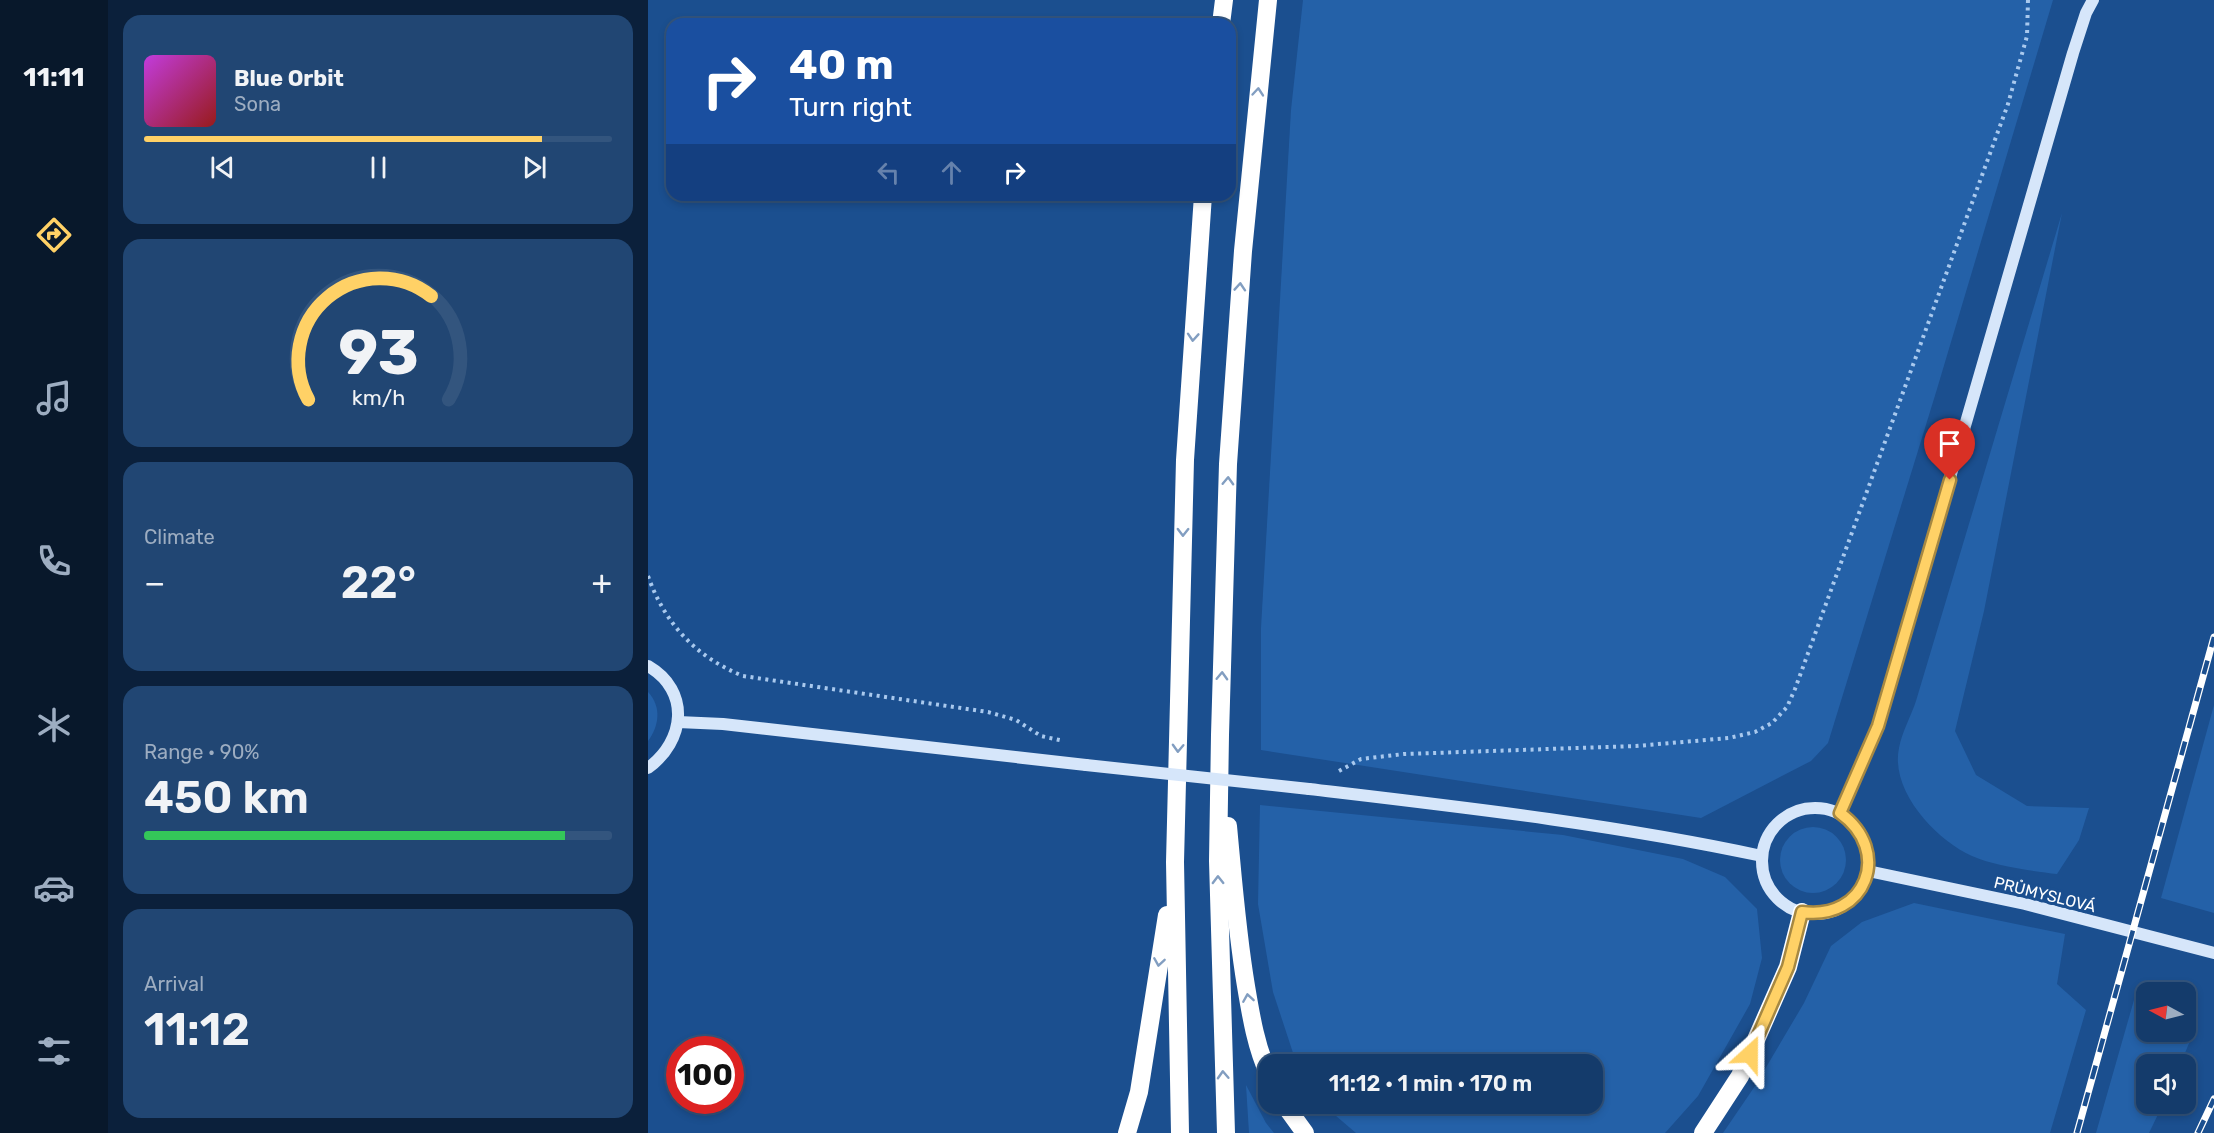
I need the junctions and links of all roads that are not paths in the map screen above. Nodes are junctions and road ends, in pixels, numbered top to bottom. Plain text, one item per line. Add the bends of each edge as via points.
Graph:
1 (1224, 0) edge
2 (1268, 0) edge
3 (2093, 0) edge
4 (1222, 18) edge
5 (1203, 201) edge
6 (648, 666) edge
7 (678, 722) junction
8 (1220, 735) junction
9 (648, 768) edge
10 (1840, 813) junction
11 (1762, 856) junction
12 (1175, 862) junction
13 (1868, 871) junction
14 (1802, 912) junction
15 (2214, 953) edge
16 (1261, 1054) edge
17 (1291, 1114) edge
18 (1127, 1133) edge
19 (1180, 1133) edge
20 (1226, 1133) edge
21 (1305, 1133) edge
22 (1703, 1133) edge

1 - 4 highway
8 -> 2 highway via 1230,440 1243,251
3 - 10 street via 2073,53 1878,726
5 -> 12 highway via 1185,460
6 - 7 street via 670,685 677,703
7 - 9 street via 674,740 664,756
7 - 11 street, bridge via 1513,814 1668,836
16 -> 8 highway via 1240,946
20 -> 8 highway via 1218,872
10 - 11 street via 1818,808 1796,810 1773,828
10 - 13 street via 1860,832 1869,857
11 - 14 street via 1767,885 1788,907
12 -> 18 highway via 1139,1092
12 - 19 highway
13 - 14 street via 1848,903 1826,913
13 - 15 street, PRŮMYSLOVÁ via 2025,904
14 - 22 highway via 1788,967 1740,1076
17 - 21 highway

